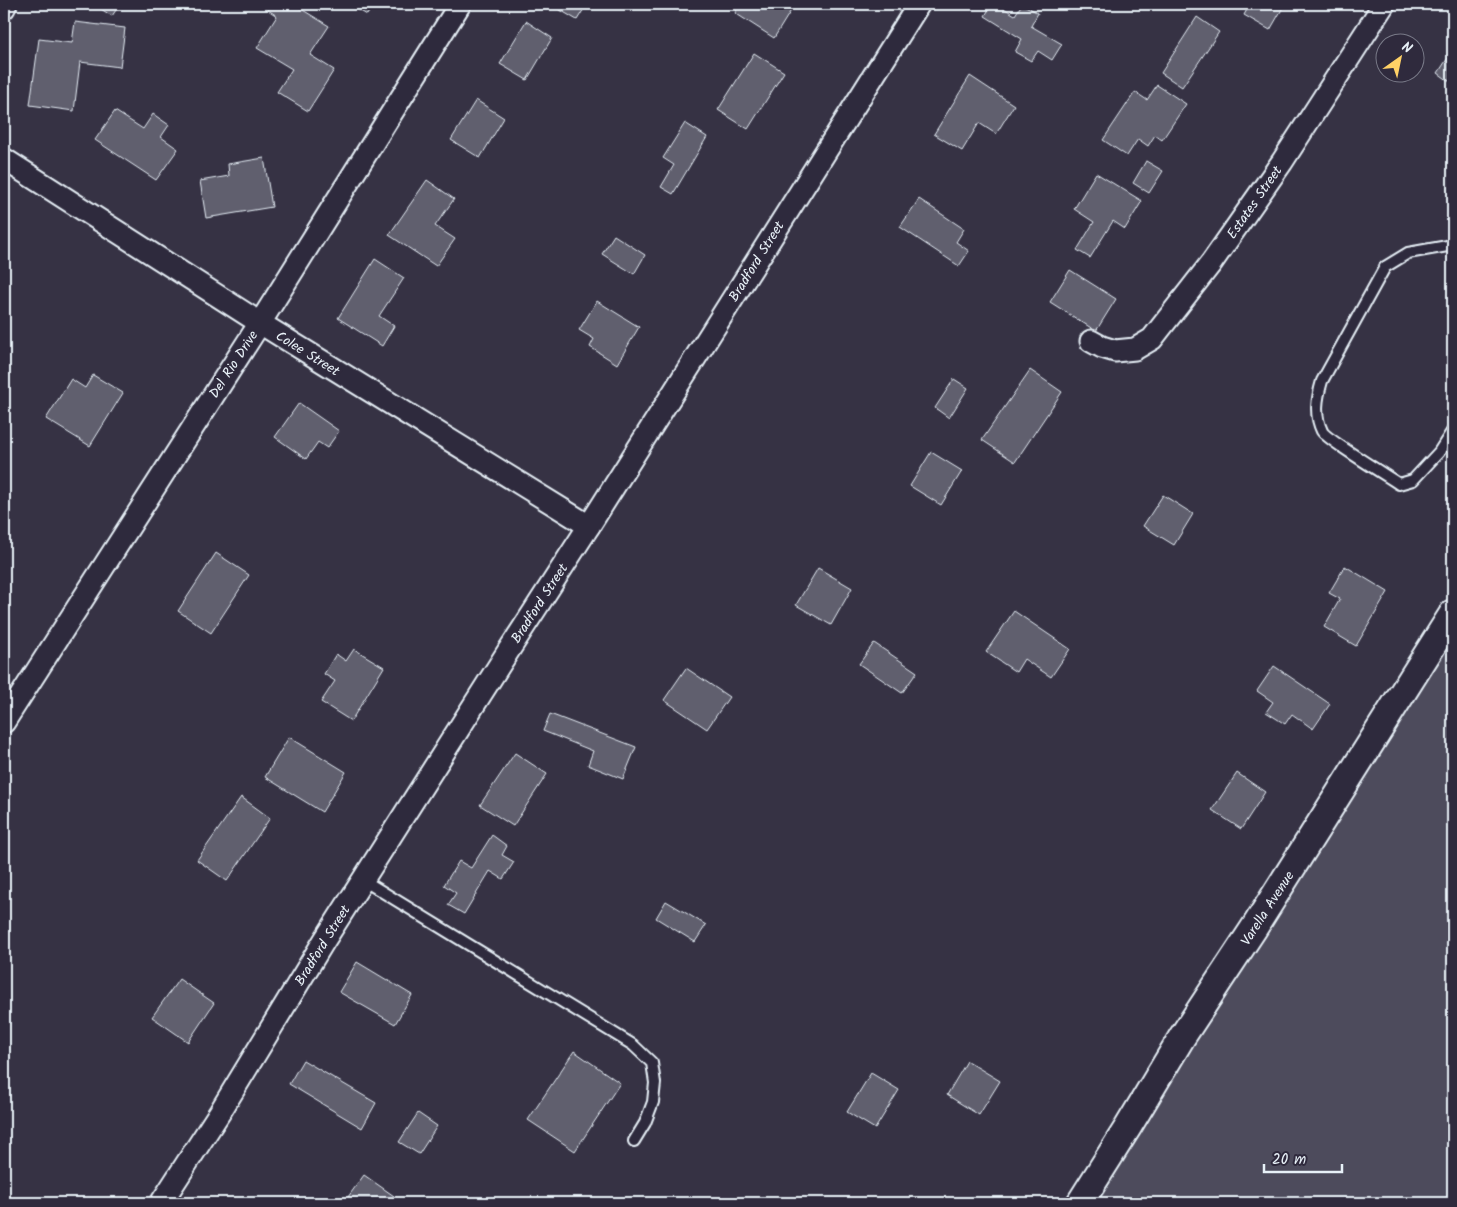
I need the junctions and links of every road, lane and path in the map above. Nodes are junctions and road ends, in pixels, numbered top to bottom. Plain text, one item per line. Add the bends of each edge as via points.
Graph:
1 (6, 4) edge
2 (460, 4) edge
3 (919, 4) edge
4 (1384, 4) edge
5 (4, 8) edge
6 (4, 159) edge
7 (1453, 245) edge
8 (260, 323) junction
9 (1090, 341) dead end
10 (1453, 430) edge
11 (589, 526) junction
12 (1453, 613) edge
13 (4, 722) edge
14 (363, 880) junction
15 (634, 1141) dead end
16 (161, 1203) edge
17 (1080, 1203) edge

1 - 5 street
2 - 8 street, Del Rio Drive
3 - 11 street, Bradford Street
4 - 9 street, Estates Street via 1282,162 1212,262 1152,339 1134,349 1115,351
6 - 8 street, Colee Street
7 - 10 lane via 1408,253 1385,267 1322,381 1317,396 1317,416 1322,433 1399,484 1413,480
8 - 11 street, Colee Street
8 - 13 street, Del Rio Drive
11 - 14 street, Bradford Street
12 - 17 street, Varella Avenue
14 - 15 lane via 633,1045 652,1063 653,1102
14 - 16 street, Bradford Street

